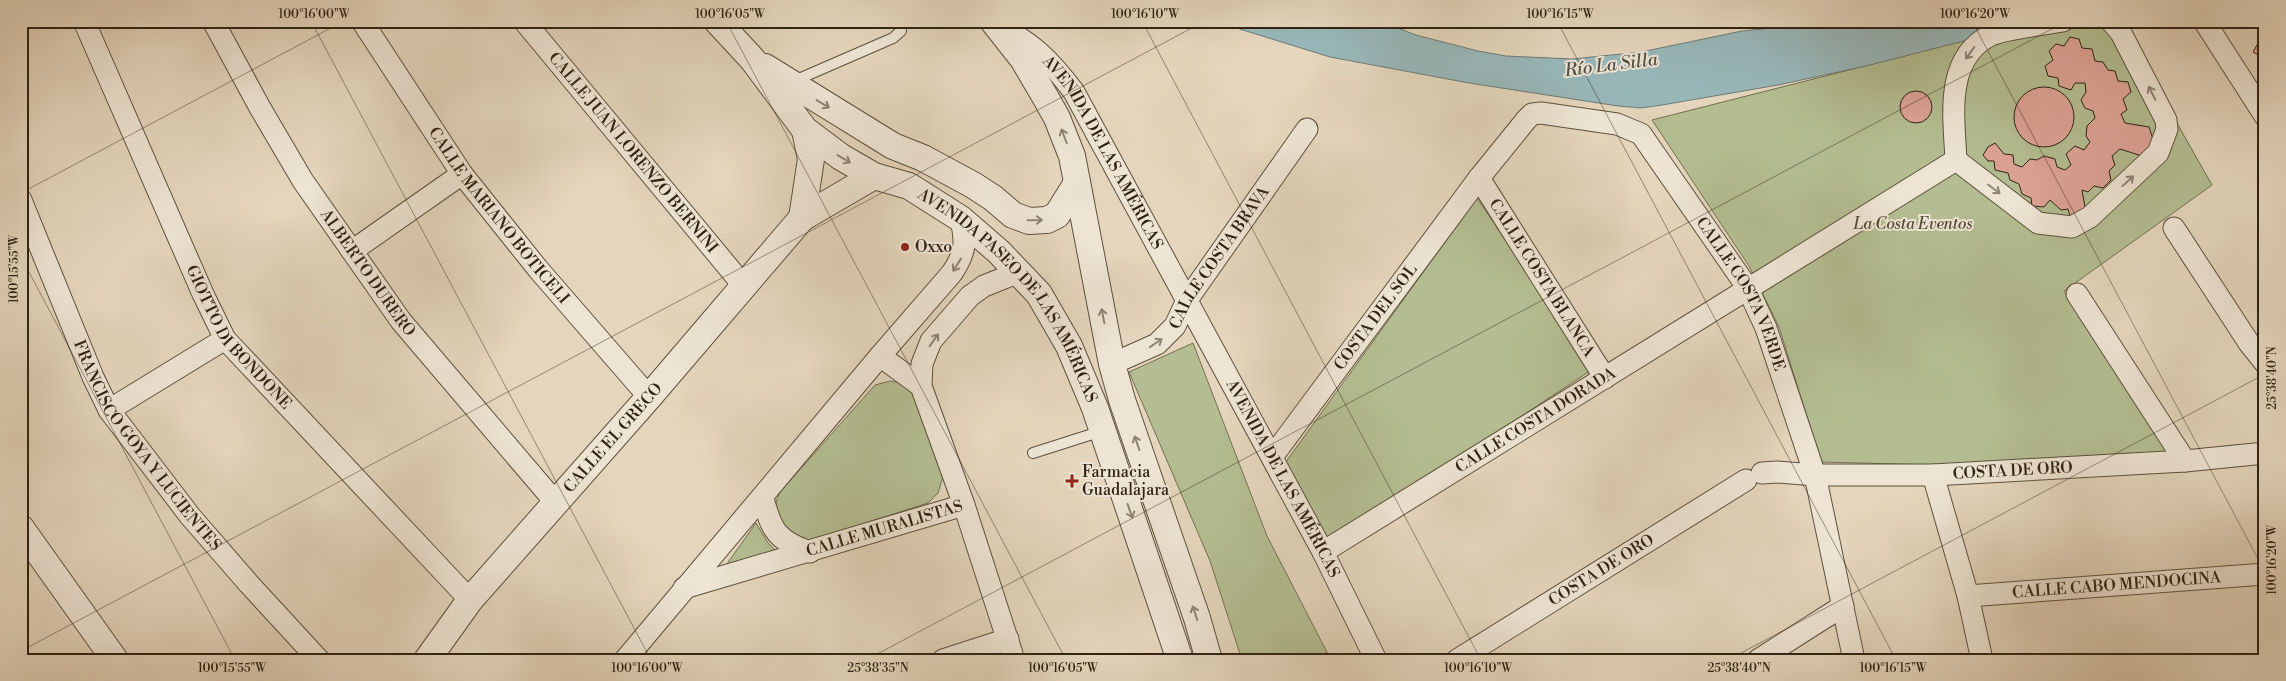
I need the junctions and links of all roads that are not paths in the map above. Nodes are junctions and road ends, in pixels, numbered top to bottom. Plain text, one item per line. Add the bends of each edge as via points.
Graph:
1 (84, 21) edge
2 (213, 21) edge
3 (362, 21) edge
4 (524, 21) edge
5 (900, 21) edge
6 (2063, 21) edge
7 (2111, 21) edge
8 (995, 22) edge
9 (2206, 24) dead end
10 (729, 25) edge
11 (752, 60) junction
12 (791, 82) junction
13 (2265, 116) edge
14 (805, 130) junction
15 (1307, 130) dead end
16 (1956, 160) junction
17 (462, 174) junction
18 (874, 176) junction
19 (1479, 178) junction
20 (1077, 183) junction
21 (909, 186) junction
22 (993, 198) junction
23 (21, 200) edge
24 (802, 218) junction
25 (961, 218) junction
26 (2174, 228) dead end
27 (352, 251) junction
28 (1019, 272) junction
29 (743, 284) junction
30 (1747, 288) junction
31 (2077, 294) dead end
32 (1187, 300) junction
33 (225, 338) junction
34 (880, 356) junction
35 (2265, 363) edge
36 (1112, 364) junction
37 (1605, 378) junction
38 (921, 386) junction
39 (649, 398) junction
40 (109, 410) junction
41 (1103, 431) junction
42 (1033, 453) dead end
43 (2265, 453) edge
44 (1272, 457) junction
45 (2185, 461) junction
46 (1815, 476) junction
47 (1932, 476) junction
48 (763, 498) junction
49 (556, 503) junction
50 (964, 505) junction
51 (21, 528) edge
52 (810, 552) junction
53 (1323, 552) junction
54 (2265, 574) edge
55 (684, 588) junction
56 (1968, 596) junction
57 (470, 600) junction
58 (1843, 606) junction
59 (1008, 639) junction
60 (115, 660) edge
61 (319, 660) edge
62 (427, 660) edge
63 (625, 660) edge
64 (943, 660) edge
65 (1014, 660) edge
66 (1180, 660) edge
67 (1209, 660) edge
68 (1376, 660) edge
69 (1457, 660) edge
70 (1758, 660) edge
71 (1854, 660) edge
72 (1982, 660) edge

1 - 33 street, GIOTTO DI BONDONE
2 - 27 street, ALBERTO DURERO via 303,182
3 - 17 street, CALLE MARIANO BOTICELI
4 - 29 street, CALLE JUAN LORENZO BERNINI
5 - 12 lane via 901,31 893,38
6 -> 16 street via 1992,34 1967,55 1953,96
16 -> 7 street via 2038,223 2072,227 2090,217 2158,153 2167,129 2166,120 2126,41
20 -> 8 street, AVENIDA PASEO DE LAS AMÉRICAS via 1072,156 1057,118 1023,59
8 - 32 street, AVENIDA DE LAS AMÉRICAS via 1028,42 1074,92
9 - 13 street
10 - 11 street, AVENIDA PASEO DE LAS AMÉRICAS
11 - 12 street
11 - 14 street, AVENIDA PASEO DE LAS AMÉRICAS
12 -> 22 street via 893,146 923,158
14 -> 18 street, AVENIDA PASEO DE LAS AMÉRICAS via 841,158
14 - 24 street via 811,159
15 - 32 street, CALLE COSTA BRAVA
16 - 30 street, CALLE COSTA DORADA
17 - 27 street
17 - 39 street, CALLE MARIANO BOTICELI via 538,269
18 - 21 street, AVENIDA PASEO DE LAS AMÉRICAS
18 - 24 street, CALLE EL GRECO
19 - 30 street, CALLE COSTA VERDE via 1532,114 1617,124 1630,129 1641,134
19 - 37 street, CALLE COSTA BLANCA
19 - 44 street, COSTA DEL SOL
22 -> 20 street via 1013,216 1029,221 1047,220 1057,215
36 -> 20 street, AVENIDA PASEO DE LAS AMÉRICAS
21 - 22 street via 942,184
21 - 25 street, AVENIDA PASEO DE LAS AMÉRICAS
23 - 40 street, FRANCISCO GOYA Y LUCIENTES
24 - 29 street, CALLE EL GRECO
25 - 28 street, AVENIDA PASEO DE LAS AMÉRICAS
25 -> 34 street via 966,240 962,259
26 - 35 street
27 - 49 street, ALBERTO DURERO via 401,321
38 -> 28 street, CALLE MURALISTAS via 922,364 931,341 970,296 984,286
28 - 41 street, AVENIDA PASEO DE LAS AMÉRICAS via 1039,294 1069,346
29 - 39 street, CALLE EL GRECO
30 - 37 street, CALLE COSTA DORADA
30 - 46 street, CALLE COSTA VERDE via 1766,328
31 - 45 street
36 -> 32 street, CALLE COSTA BRAVA via 1157,344 1175,326
32 - 44 street, AVENIDA DE LAS AMÉRICAS
33 - 40 street
33 - 57 street, GIOTTO DI BONDONE
34 - 38 street
34 - 48 street
67 -> 36 street, AVENIDA PASEO DE LAS AMÉRICAS
37 - 53 street, CALLE COSTA DORADA
38 - 50 street, CALLE MURALISTAS
39 - 49 street, CALLE EL GRECO
40 - 61 street, FRANCISCO GOYA Y LUCIENTES via 190,516
41 - 42 lane
41 -> 66 street, AVENIDA PASEO DE LAS AMÉRICAS
43 - 45 street, COSTA DE ORO
44 - 53 street, AVENIDA DE LAS AMÉRICAS
45 - 47 street, COSTA DE ORO
46 - 47 street, COSTA DE ORO
46 - 58 street, CALLE COSTA VERDE
46 - 69 street, COSTA DE ORO via 1777,472 1754,476
47 - 56 street
48 - 52 street via 777,534 790,545
48 - 55 street
49 - 57 street, CALLE EL GRECO
50 - 52 street, CALLE MURALISTAS
50 - 59 street
51 - 60 street
52 - 55 street, CALLE MURALISTAS
53 - 68 street, AVENIDA DE LAS AMÉRICAS
54 - 56 street, CALLE CABO MENDOCINA
55 - 63 street
56 - 72 street
57 - 62 street, CALLE EL GRECO
58 - 70 street
58 - 71 street, CALLE COSTA VERDE
59 - 64 street
59 - 65 street

